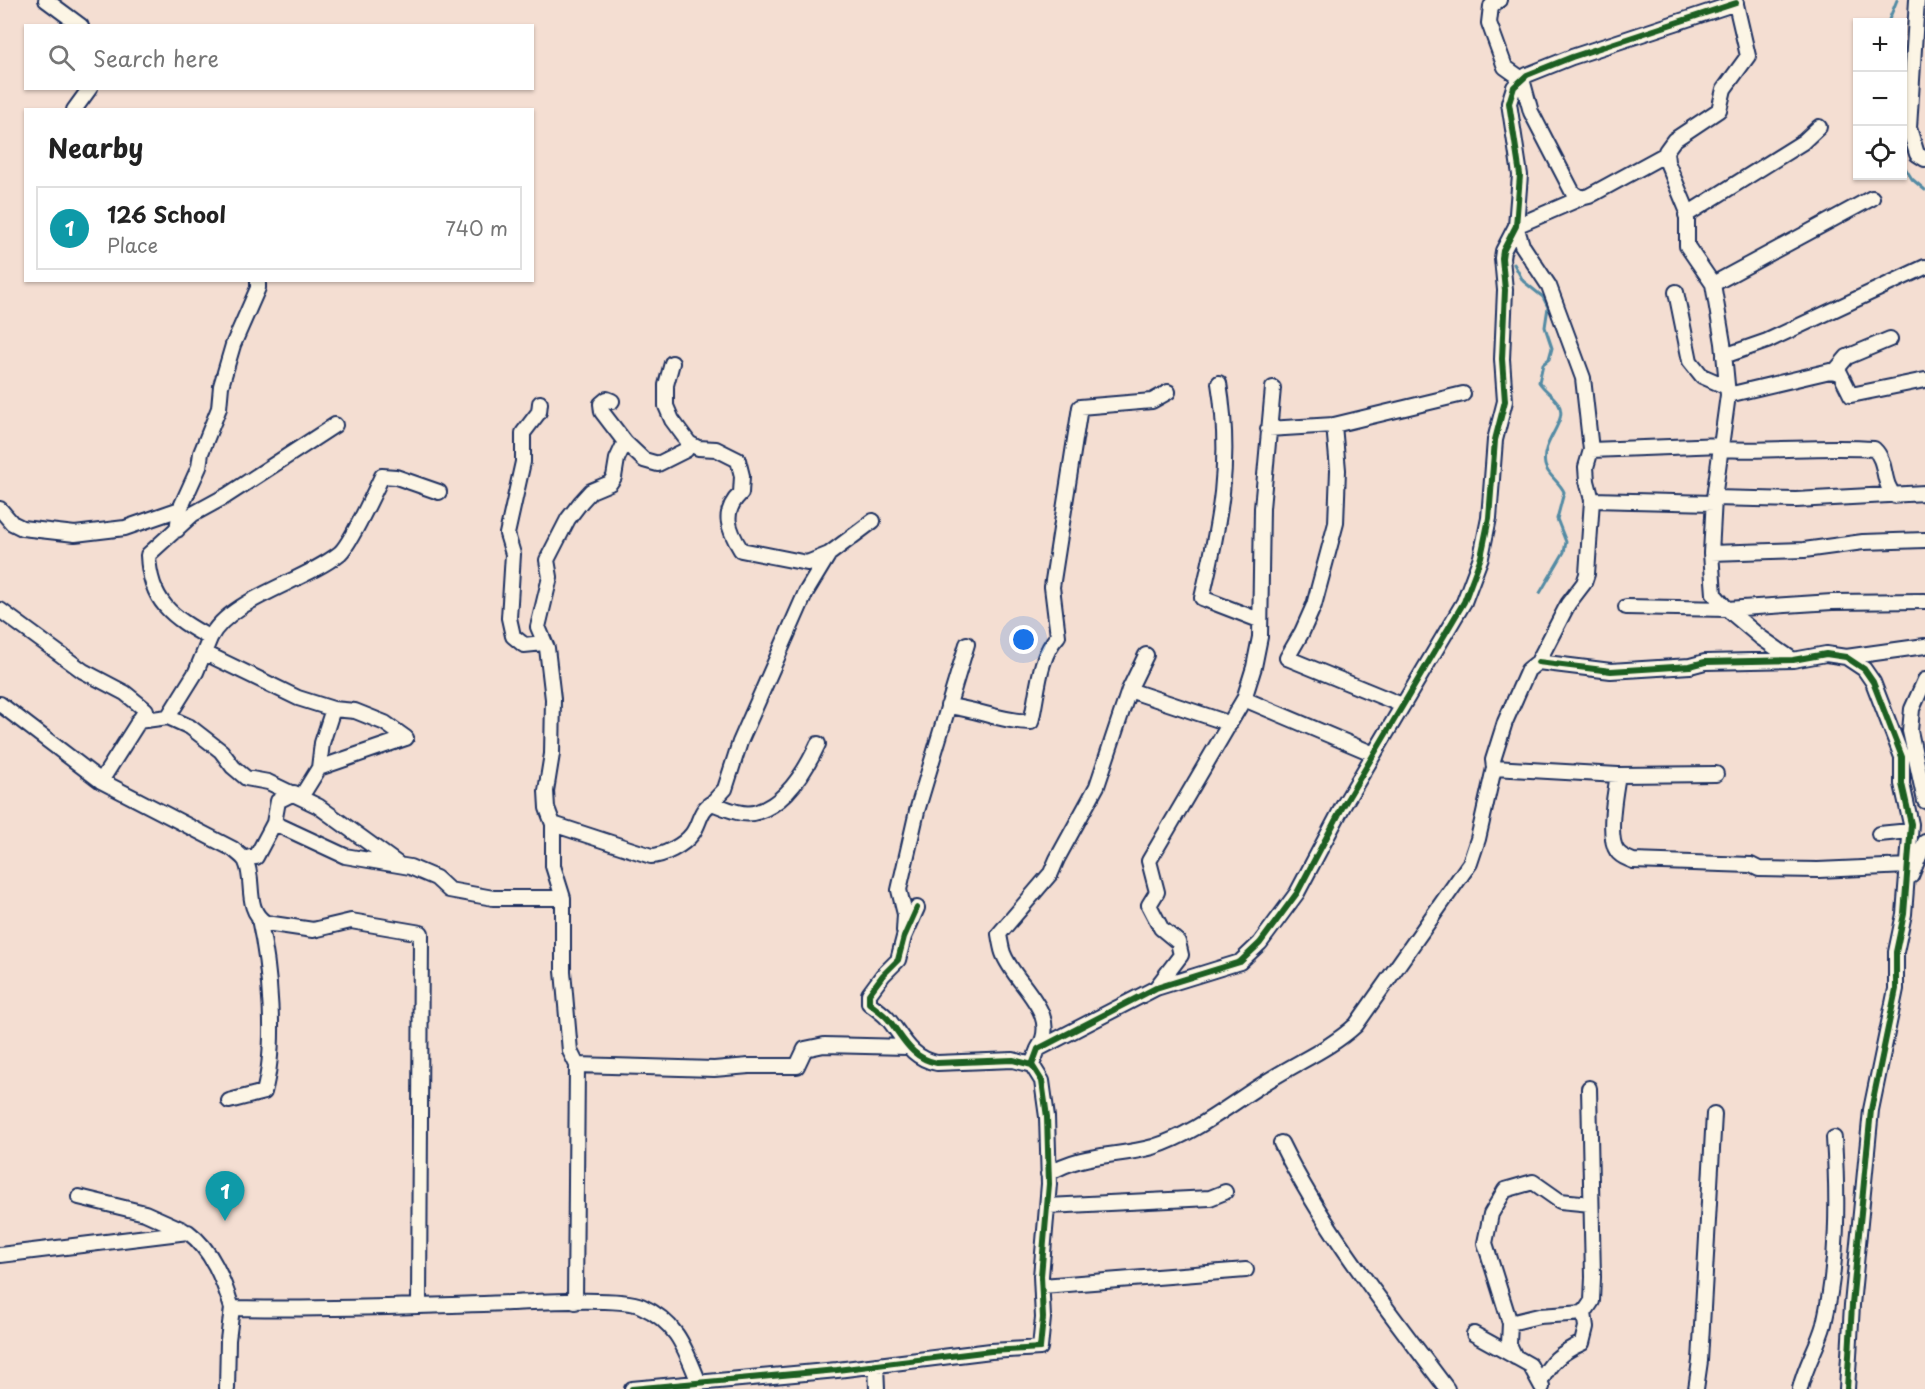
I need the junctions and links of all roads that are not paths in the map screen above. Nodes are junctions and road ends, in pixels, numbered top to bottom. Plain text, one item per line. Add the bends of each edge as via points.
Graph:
1 (46, 0) edge
2 (1499, 0) edge
3 (1917, 0) edge
4 (1735, 1) edge
5 (78, 24) edge
6 (1522, 79) junction
7 (89, 90) edge
8 (75, 108) edge
9 (1819, 127) dead end
10 (1666, 154) junction
11 (1925, 159) edge
12 (1581, 198) junction
13 (1872, 198) dead end
14 (1686, 215) junction
15 (1516, 226) junction
16 (1925, 267) edge
17 (258, 282) edge
18 (1713, 284) junction
19 (1676, 292) dead end
20 (1890, 339) dead end
21 (1725, 356) junction
22 (672, 363) dead end
23 (1836, 370) junction
24 (1925, 380) edge
25 (1219, 383) dead end
26 (1273, 388) dead end
27 (1727, 391) junction
28 (1168, 392) dead end
29 (1463, 394) dead end
30 (612, 401) dead end
31 (540, 403) dead end
32 (335, 425) dead end
33 (1334, 426) junction
34 (1268, 429) junction
35 (625, 442) junction
36 (689, 442) junction
37 (1721, 447) junction
38 (1590, 450) junction
39 (439, 492) dead end
40 (1925, 493) edge
41 (1895, 496) junction
42 (1592, 500) junction
43 (1714, 500) junction
44 (0, 509) edge
45 (180, 509) junction
46 (873, 521) dead end
47 (177, 530) junction
48 (1925, 540) edge
49 (1711, 553) junction
50 (830, 554) junction
51 (1925, 601) edge
52 (1626, 607) dead end
53 (1727, 609) junction
54 (0, 610) edge
55 (1259, 621) junction
56 (210, 638) junction
57 (544, 643) junction
58 (967, 644) dead end
59 (1925, 646) edge
60 (204, 653) junction
61 (1146, 655) dead end
62 (1846, 657) junction
63 (1794, 660) junction
64 (1538, 663) junction
65 (1925, 680) edge
66 (1130, 690) junction
67 (1244, 699) junction
68 (0, 704) edge
69 (1402, 705) junction
70 (948, 706) junction
71 (333, 709) junction
72 (168, 717) junction
73 (138, 722) junction
74 (1228, 723) junction
75 (818, 744) dead end
76 (1374, 754) junction
77 (319, 768) junction
78 (1494, 768) junction
79 (1716, 774) dead end
80 (1618, 776) junction
81 (101, 781) junction
82 (298, 795) junction
83 (1925, 801) edge
84 (712, 803) junction
85 (274, 823) junction
86 (553, 824) junction
87 (1910, 831) junction
88 (1879, 834) dead end
89 (1925, 842) edge
90 (246, 862) junction
91 (400, 866) junction
92 (1908, 866) junction
93 (1907, 885) junction
94 (563, 898) junction
95 (917, 908) dead end
96 (259, 919) junction
97 (904, 937) junction
98 (1156, 988) junction
99 (907, 1047) junction
100 (1038, 1049) junction
101 (577, 1065) junction
102 (1032, 1065) junction
103 (1589, 1088) dead end
104 (229, 1101) dead end
105 (1714, 1114) dead end
106 (1834, 1138) dead end
107 (1281, 1143) dead end
108 (1048, 1174) junction
109 (1225, 1192) dead end
110 (79, 1197) dead end
111 (1591, 1204) junction
112 (1048, 1206) junction
113 (188, 1232) junction
114 (0, 1255) edge
115 (1245, 1270) dead end
116 (1042, 1286) junction
117 (575, 1302) junction
118 (419, 1304) junction
119 (232, 1308) junction
120 (1584, 1313) junction
121 (1510, 1323) junction
122 (1474, 1334) dead end
123 (1515, 1356) junction
124 (876, 1365) junction
125 (699, 1383) junction
126 (1541, 1386) edge
127 (227, 1389) edge
128 (632, 1389) edge
129 (877, 1389) edge
130 (1447, 1389) edge
131 (1696, 1389) edge
132 (1800, 1389) edge
133 (1847, 1389) edge

1 - 5 street
2 - 6 street via 1491,6 1489,23 1505,67
3 - 11 street via 1909,128 1917,154
4 - 6 street via 1618,39
4 - 10 street via 1748,56 1724,89 1719,110 1670,144
6 - 12 street via 1531,112 1566,184
6 - 15 street via 1514,87 1509,103 1520,175
7 - 8 street
9 - 14 street via 1803,142
10 - 12 street
10 - 14 street
12 - 15 street
13 - 18 street
14 - 18 street via 1686,246
15 - 38 street via 1522,245 1549,286 1583,378
15 - 69 street via 1502,258 1505,401 1495,440 1489,518 1481,557 1464,602
16 - 21 street via 1767,341
17 - 45 street via 229,358 219,408 199,467
18 - 21 street
19 - 27 street via 1690,361 1702,376
20 - 23 street via 1859,350
21 - 27 street
22 - 36 street via 666,406
23 - 24 street via 1851,395
23 - 27 street
25 - 55 street via 1226,424 1226,459 1202,598
26 - 34 street
27 - 37 street
28 - 70 street via 1152,401 1080,407 1052,587 1058,636 1045,657 1031,723
29 - 33 street
30 - 35 street via 607,399 602,412
31 - 57 street via 539,412 523,433 523,462 507,534 513,554 509,618 513,636 524,645
32 - 47 street via 204,507
33 - 34 street
33 - 69 street via 1338,470 1336,522 1314,605 1287,658
34 - 55 street
35 - 36 street via 644,459 658,464 686,450
35 - 57 street via 614,477 581,502 547,560 550,578 538,627
36 - 50 street via 738,460 741,493 727,517 730,532 741,550 807,563
37 - 38 street
37 - 41 street via 1752,451 1836,446 1874,449 1882,460 1886,485
37 - 43 street
38 - 42 street via 1586,467
39 - 56 street via 396,477 381,476 342,552 296,581 246,604 217,625
40 - 41 street
41 - 43 street
42 - 43 street
42 - 64 street via 1587,574
43 - 49 street
44 - 45 street via 22,528 75,534 125,528
45 - 47 street
46 - 50 street
47 - 56 street via 148,555 155,592 164,607
48 - 49 street
49 - 53 street via 1714,594
50 - 84 street via 791,621 740,742 725,789
51 - 53 street
52 - 53 street
53 - 63 street
54 - 73 street via 83,671 141,704 147,710
55 - 67 street via 1260,637
56 - 60 street
57 - 86 street via 553,699 552,754 546,791
58 - 70 street
59 - 62 street
60 - 71 street via 298,698
60 - 72 street
61 - 66 street
62 - 63 street via 1826,654
62 - 87 street via 1864,669 1873,682 1902,757
63 - 64 street via 1705,662 1611,671
64 - 78 street via 1528,670 1505,722
65 - 83 street via 1912,709 1910,731
66 - 74 street
66 - 100 street via 1096,786 1052,873 999,934 1003,953 1043,1016 1046,1038
67 - 74 street
67 - 76 street
68 - 81 street
69 - 76 street
70 - 97 street via 898,890
71 - 77 street
71 - 77 street via 355,711 385,723 406,738
72 - 73 street
72 - 82 street via 190,727 221,751 246,778 268,782
73 - 81 street
74 - 98 street via 1149,861 1157,892 1149,905 1161,928 1178,942 1181,955
75 - 84 street via 805,771 779,800 756,813 738,812
76 - 98 street via 1297,893 1260,943 1240,962
77 - 82 street
78 - 80 street
78 - 108 street via 1470,863 1356,1025 1342,1038 1192,1130 1153,1147 1063,1164
79 - 80 street
80 - 92 street via 1615,849 1633,861 1752,865 1759,869
81 - 90 street via 233,849
82 - 85 street via 278,801
82 - 91 street via 351,828
84 - 86 street via 705,807 692,834 660,856
85 - 90 street via 256,857
85 - 91 street via 345,856
86 - 94 street via 553,866
87 - 88 street
87 - 92 street
89 - 93 street
90 - 96 street via 250,894
91 - 94 street via 436,878 449,890 469,895
92 - 93 street
93 - 133 street via 1896,952 1896,989 1871,1110
94 - 101 street via 563,971 570,1051
95 - 97 street
96 - 104 street via 266,955 271,1068 264,1092
96 - 118 street via 313,930 351,921 421,933
97 - 99 street via 898,960 869,994 869,1003 887,1018
98 - 100 street
99 - 101 street via 805,1049 797,1066 786,1067
99 - 102 street via 926,1061 936,1063 1013,1060
100 - 102 street
101 - 117 street
102 - 108 street via 1042,1081 1045,1098
103 - 111 street
105 - 131 street
106 - 132 street via 1835,1249 1823,1325
107 - 130 street via 1294,1172 1330,1227
108 - 112 street
109 - 112 street via 1210,1198
110 - 113 street via 145,1213
111 - 120 street via 1592,1301
111 - 121 street via 1560,1201 1533,1182 1505,1190 1491,1214 1485,1243
112 - 116 street
113 - 114 street
113 - 119 street via 201,1242 223,1278
115 - 116 street
116 - 124 street via 1040,1348
117 - 118 street
117 - 125 street via 639,1305 668,1322
118 - 119 street
119 - 127 street
120 - 121 street via 1539,1316
120 - 126 street via 1582,1343 1549,1364
121 - 123 street via 1509,1344
122 - 123 street
123 - 126 street via 1530,1365
124 - 125 street
124 - 129 street
125 - 128 street

